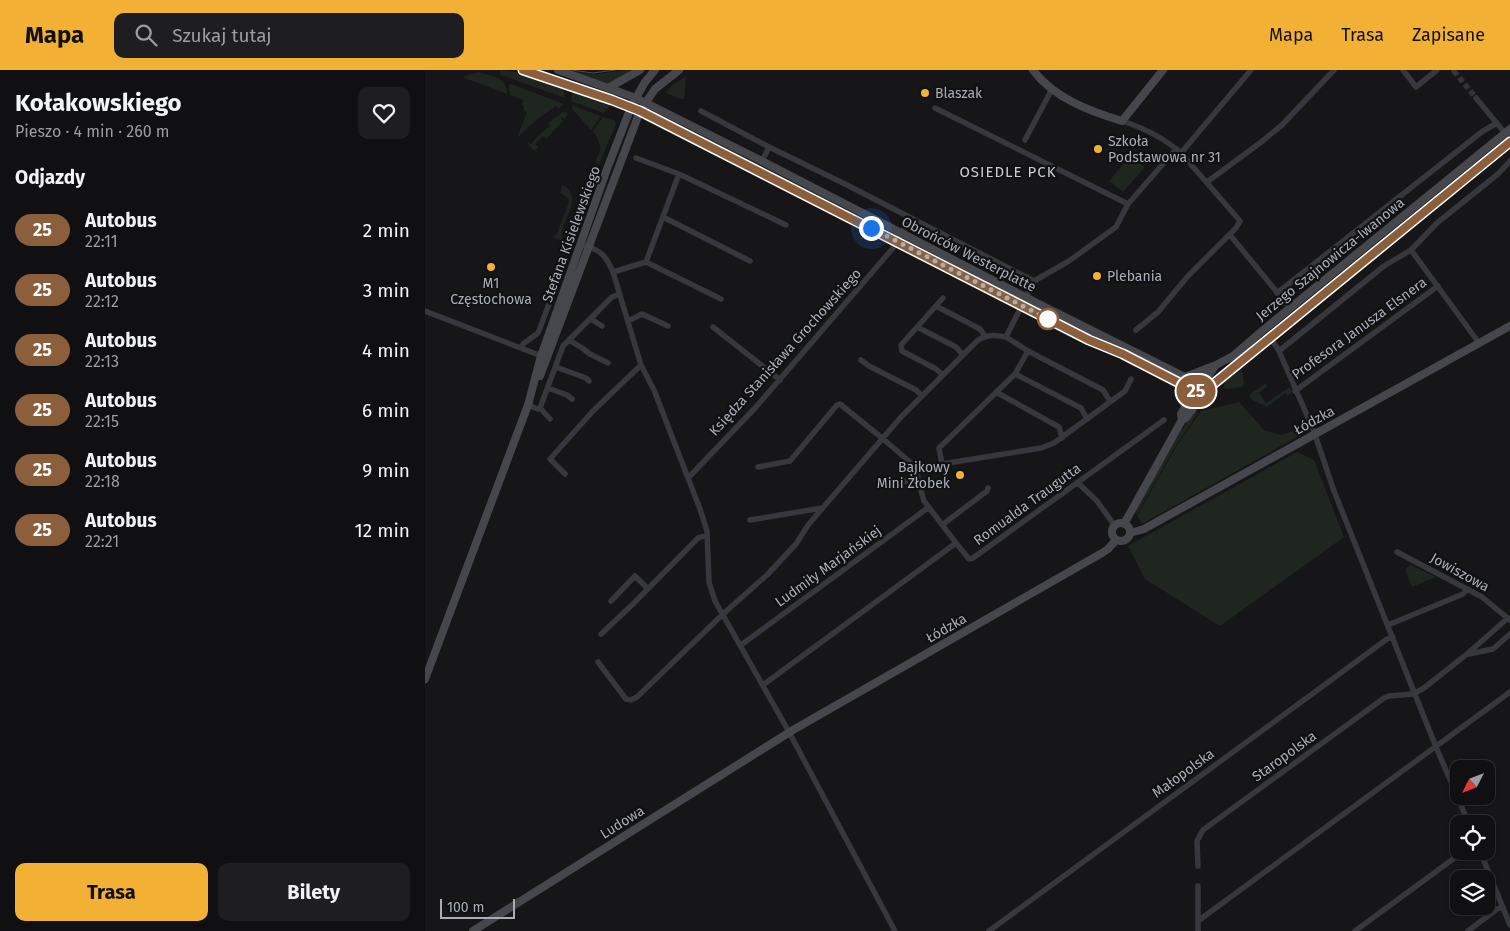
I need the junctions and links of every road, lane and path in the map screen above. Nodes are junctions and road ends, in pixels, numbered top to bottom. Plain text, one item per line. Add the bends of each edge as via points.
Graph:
1 (523, 70) edge
2 (558, 70) edge
3 (640, 70) edge
4 (655, 70) edge
5 (679, 70) edge
6 (1033, 70) edge
7 (1163, 70) edge
8 (1251, 70) edge
9 (1334, 70) edge
10 (1403, 70) edge
11 (1437, 70) edge
12 (608, 88) junction
13 (1053, 89) junction
14 (636, 98) junction
15 (1476, 98) tunnel mouth
16 (645, 103) junction
17 (631, 107) junction
18 (935, 108) dead end
19 (640, 111) junction
20 (701, 111) dead end
21 (1122, 121) junction
22 (1497, 123) junction
23 (1509, 136) edge
24 (1025, 140) dead end
25 (769, 147) junction
26 (1179, 151) junction
27 (636, 158) dead end
28 (762, 161) junction
29 (1510, 161) edge
30 (679, 174) junction
31 (1207, 182) junction
32 (1128, 204) junction
33 (663, 217) junction
34 (910, 218) junction
35 (785, 225) dead end
36 (902, 233) junction
37 (1230, 235) junction
38 (898, 242) junction
39 (580, 244) junction
40 (589, 247) junction
41 (1411, 250) junction
42 (750, 261) dead end
43 (646, 262) junction
44 (564, 265) dead end
45 (613, 272) junction
46 (1034, 281) junction
47 (1438, 286) junction
48 (1277, 293) junction
49 (620, 294) junction
50 (1026, 297) junction
51 (943, 298) dead end
52 (721, 299) dead end
53 (936, 306) junction
54 (1022, 306) junction
55 (1290, 308) junction
56 (425, 312) edge
57 (591, 319) junction
58 (628, 321) junction
59 (602, 326) dead end
60 (668, 326) dead end
61 (1510, 326) edge
62 (917, 327) junction
63 (713, 328) dead end
64 (1136, 330) dead end
65 (985, 336) junction
66 (1006, 337) junction
67 (1270, 337) junction
68 (569, 340) junction
69 (1479, 343) junction
70 (521, 348) junction
71 (1028, 350) junction
72 (1279, 350) junction
73 (963, 354) junction
74 (544, 357) junction
75 (861, 360) dead end
76 (608, 363) dead end
77 (641, 365) junction
78 (1215, 365) junction
79 (556, 367) junction
80 (1015, 374) junction
81 (943, 375) junction
82 (1185, 377) junction
83 (780, 380) junction
84 (1131, 380) dead end
85 (589, 381) dead end
86 (548, 388) junction
87 (1201, 389) junction
88 (1295, 391) junction
89 (996, 392) junction
90 (922, 396) junction
91 (572, 399) dead end
92 (1111, 401) junction
93 (528, 405) junction
94 (540, 408) junction
95 (550, 419) dead end
96 (1087, 419) junction
97 (1164, 420) dead end
98 (1314, 434) junction
99 (882, 438) junction
100 (1062, 438) junction
101 (942, 464) junction
102 (757, 467) dead end
103 (917, 468) junction
104 (565, 474) dead end
105 (689, 477) junction
106 (918, 480) junction
107 (1078, 483) junction
108 (898, 486) dead end
109 (988, 488) dead end
110 (929, 507) junction
111 (822, 508) junction
112 (750, 520) dead end
113 (1124, 524) junction
114 (942, 525) junction
115 (1115, 526) junction
116 (1130, 533) junction
117 (707, 535) junction
118 (1116, 540) junction
119 (956, 543) junction
120 (1397, 552) dead end
121 (648, 589) junction
122 (1467, 589) junction
123 (611, 601) dead end
124 (723, 614) junction
125 (1509, 619) edge
126 (1388, 625) junction
127 (601, 634) dead end
128 (1510, 634) edge
129 (1393, 637) junction
130 (741, 645) junction
131 (1467, 654) junction
132 (598, 662) dead end
133 (425, 679) edge
134 (763, 685) junction
135 (1510, 692) edge
136 (1416, 693) junction
137 (787, 734) junction
138 (1436, 747) junction
139 (1465, 815) edge
140 (1452, 860) edge
141 (1484, 860) edge
142 (1197, 866) dead end
143 (1198, 886) dead end
144 (1503, 907) junction
145 (1198, 921) junction
146 (1510, 925) edge
147 (473, 931) edge
148 (895, 931) edge
149 (989, 931) edge
150 (1198, 931) edge
151 (1355, 931) edge
152 (1468, 931) edge

1 - 17 main road, Obrońców Westerplatte
2 - 12 main road, Obrońców Westerplatte
3 - 12 main road
4 - 14 main road, Stefana Kisielewskiego
5 - 16 main road, Stefana Kisielewskiego via 655,88
6 - 13 main road
7 - 21 main road
8 - 26 street, Obrońców Westerplatte
9 - 31 street via 1282,125
10 - 11 street via 1416,87
12 - 14 main road, Obrońców Westerplatte
13 - 21 main road via 1075,105
13 - 24 street
14 - 16 main road, Obrońców Westerplatte
14 - 17 main road, Stefana Kisielewskiego
15 - 22 street
16 - 19 main road, Stefana Kisielewskiego
16 - 28 main road, Obrońców Westerplatte
17 - 19 main road, Obrońców Westerplatte
17 - 39 main road, Stefana Kisielewskiego
18 - 32 street
19 - 38 main road, Obrońców Westerplatte
19 - 40 main road, Stefana Kisielewskiego
20 - 25 street
21 - 26 street via 1154,134
22 - 23 street
22 - 48 street
23 - 55 main road, Jerzego Szajnowicza-Iwanowa
23 - 67 main road, Jerzego Szajnowicza-Iwanowa
25 - 28 street
25 - 34 street
26 - 31 street
26 - 32 street, Obrońców Westerplatte
27 - 30 street
28 - 36 main road, Obrońców Westerplatte
29 - 41 street via 1437,223
30 - 33 street
30 - 35 street
31 - 37 street via 1240,221
32 - 46 street, Obrońców Westerplatte via 1116,227 1069,261
33 - 42 street
33 - 43 street
34 - 36 street, Księdza Stanisława Grochowskiego
34 - 46 street
36 - 38 street, Księdza Stanisława Grochowskiego
36 - 50 main road, Obrońców Westerplatte
37 - 48 street
37 - 64 street via 1188,276 1158,312
38 - 54 main road, Obrońców Westerplatte
38 - 83 street, Księdza Stanisława Grochowskiego
39 - 40 street
39 - 74 main road, Stefana Kisielewskiego
40 - 45 street via 607,259
40 - 74 main road, Stefana Kisielewskiego
41 - 47 street, Profesora Janusza Elsnera
41 - 72 street via 1384,266
43 - 45 street
43 - 52 street
44 - 70 street via 538,333
45 - 49 street
46 - 50 street
47 - 69 street, Profesora Janusza Elsnera
47 - 88 street, Profesora Janusza Elsnera
48 - 55 street
49 - 57 street via 612,297
49 - 58 street
50 - 54 street
50 - 82 main road, Obrońców Westerplatte
51 - 53 street
53 - 62 street
53 - 65 street via 980,329
54 - 66 street
54 - 87 main road, Obrońców Westerplatte via 1089,340
55 - 78 main road, Jerzego Szajnowicza-Iwanowa via 1233,356
56 - 70 street
57 - 59 street
57 - 68 street
58 - 60 street via 642,314
58 - 77 street
61 - 69 main road, Łódzka
62 - 73 street
62 - 81 street via 901,345 902,351
63 - 83 street
65 - 66 street
65 - 73 street
66 - 71 street
67 - 72 street
67 - 87 main road, Jerzego Szajnowicza-Iwanowa
68 - 76 street
68 - 79 street via 563,346
69 - 98 main road, Łódzka
70 - 74 street
71 - 80 street
71 - 92 street via 1103,390
72 - 88 street
73 - 81 street
74 - 93 main road, Stefana Kisielewskiego via 535,376
75 - 90 street
77 - 104 street via 550,459
77 - 105 street
78 - 82 main road
78 - 87 main road, Jerzego Szajnowicza-Iwanowa
79 - 85 street
79 - 86 street
80 - 89 street
80 - 96 street via 1081,408
81 - 90 street
82 - 87 main road, Obrońców Westerplatte
83 - 105 street, Księdza Stanisława Grochowskiego
84 - 92 street via 1125,391
86 - 91 street
86 - 94 street
87 - 113 main road, Jerzego Szajnowicza-Iwanowa via 1181,414 1182,420
88 - 98 street
89 - 100 street via 1059,427
89 - 101 street via 939,448
90 - 99 street
92 - 96 street
93 - 94 street
93 - 133 main road, Stefana Kisielewskiego
94 - 95 street
96 - 100 street
97 - 107 street, Romualda Traugutta
98 - 116 main road, Łódzka via 1145,529
98 - 126 street
99 - 102 street via 840,404 790,461
99 - 103 street
99 - 111 street
100 - 101 street via 1041,448
101 - 103 street
103 - 106 street
105 - 117 street
106 - 108 street via 902,482
106 - 110 street
107 - 115 street via 1097,501
107 - 119 street, Romualda Traugutta via 973,558 969,559
109 - 114 street
110 - 114 street
110 - 130 street, Ludmiły Marjańskiej
111 - 112 street
111 - 124 street via 796,544
113 - 115 main road
113 - 116 main road
114 - 119 street
115 - 118 main road via 1112,533
116 - 118 main road via 1125,540
117 - 121 street via 698,538
117 - 124 street via 711,592
118 - 137 main road, Łódzka via 1102,553
119 - 134 street, Romualda Traugutta
120 - 122 street, Jowiszowa
121 - 123 street via 635,576
121 - 127 street
122 - 125 street, Jowiszowa
122 - 126 street via 1463,594
124 - 130 street
124 - 132 street via 634,700 626,699
125 - 131 street
126 - 129 street
128 - 131 street via 1493,648
129 - 136 street
129 - 149 street, Małopolska
130 - 134 street
131 - 136 street
134 - 137 street
135 - 138 street
136 - 138 street
136 - 142 street, Staropolska via 1384,698 1203,830 1197,841
137 - 147 main road, Ludowa
137 - 148 street
138 - 139 street
138 - 145 street
140 - 151 street
141 - 144 street
143 - 145 street
144 - 146 street
144 - 152 street
145 - 150 street

